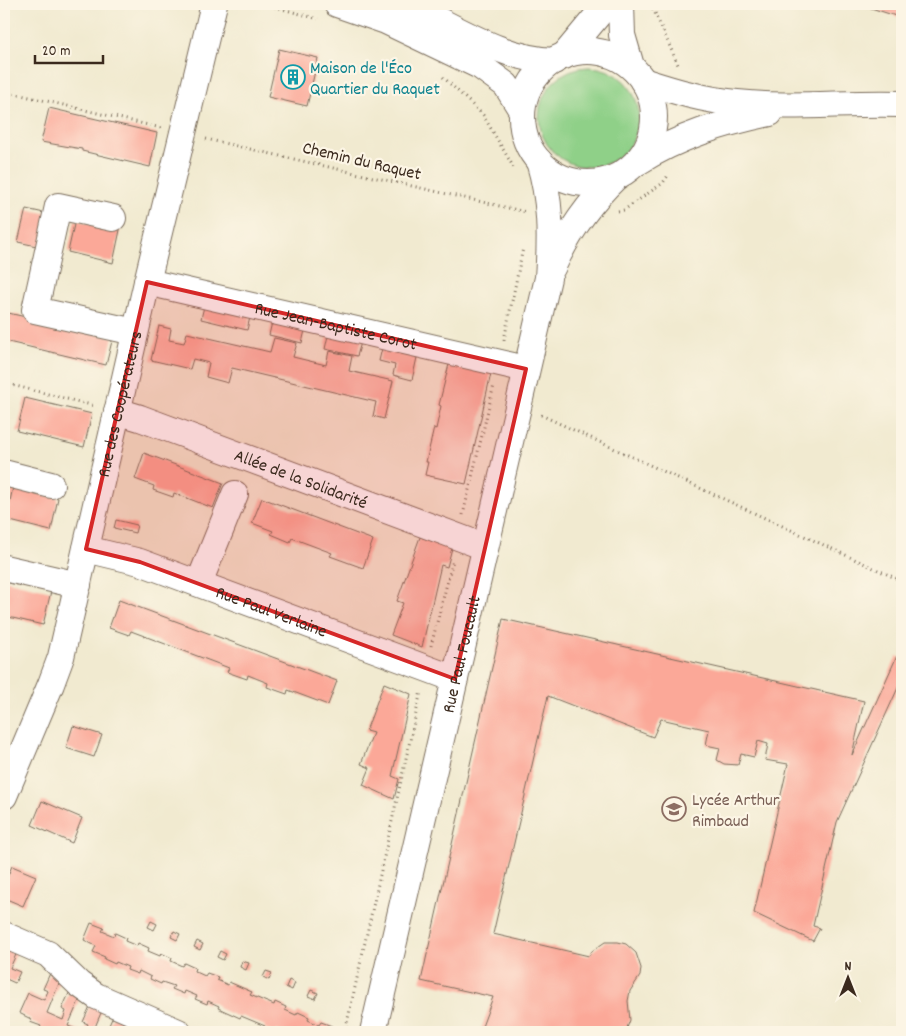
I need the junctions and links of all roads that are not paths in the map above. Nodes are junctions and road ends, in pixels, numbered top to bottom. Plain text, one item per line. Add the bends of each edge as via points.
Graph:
1 (214, 4) edge
2 (406, 4) edge
3 (607, 4) edge
4 (621, 4) edge
5 (330, 12) edge
6 (559, 58) junction
7 (637, 74) junction
8 (902, 104) edge
9 (807, 106) junction
10 (522, 111) junction
11 (528, 166) junction
12 (626, 171) junction
13 (113, 218) dead end
14 (548, 278) junction
15 (147, 282) junction
16 (135, 332) junction
17 (526, 369) junction
18 (117, 411) junction
19 (4, 473) edge
20 (51, 484) dead end
21 (234, 494) dead end
22 (485, 547) junction
23 (86, 549) junction
24 (4, 568) edge
25 (199, 583) junction
26 (78, 585) junction
27 (455, 679) junction
28 (9, 768) edge
29 (4, 796) edge
30 (4, 935) edge
31 (178, 1032) edge
32 (373, 1032) edge

1 - 15 street, Rue des Coopérateurs
2 - 6 street via 512,54 537,60
3 - 6 street
4 - 7 street via 622,35
5 - 10 street via 386,21 480,66 506,86
6 - 7 street via 582,52 602,52 614,56
6 - 10 street via 532,82
7 - 9 street via 684,94 721,101
7 - 12 street via 653,104 654,123 647,148
8 - 9 street
9 - 12 street via 706,129 667,145
10 - 11 street via 529,146
11 - 12 street via 571,182 596,183
11 - 14 street, Rue Paul Foucault via 545,180 550,212
12 - 14 street, Rue Paul Foucault via 597,195 564,244
13 - 16 street via 58,206 35,310
14 - 17 street, Rue Paul Foucault
15 - 16 street, Rue des Coopérateurs
15 - 17 street, Rue Jean-Baptiste Corot
16 - 18 street, Rue des Coopérateurs
17 - 22 street, Rue Paul Foucault
18 - 22 street, Allée de la Solidarité
18 - 23 street, Rue des Coopérateurs
19 - 20 street
21 - 25 street
22 - 27 street, Rue Paul Foucault
23 - 25 street, Rue Paul Verlaine via 140,562
23 - 26 street, Rue des Coopérateurs
24 - 26 street
25 - 27 street, Rue Paul Verlaine
26 - 28 street, Rue des Coopérateurs via 56,672
27 - 32 street, Rue Paul Foucault
28 - 29 street, Rue des Coopérateurs
30 - 31 street via 48,954 96,996

